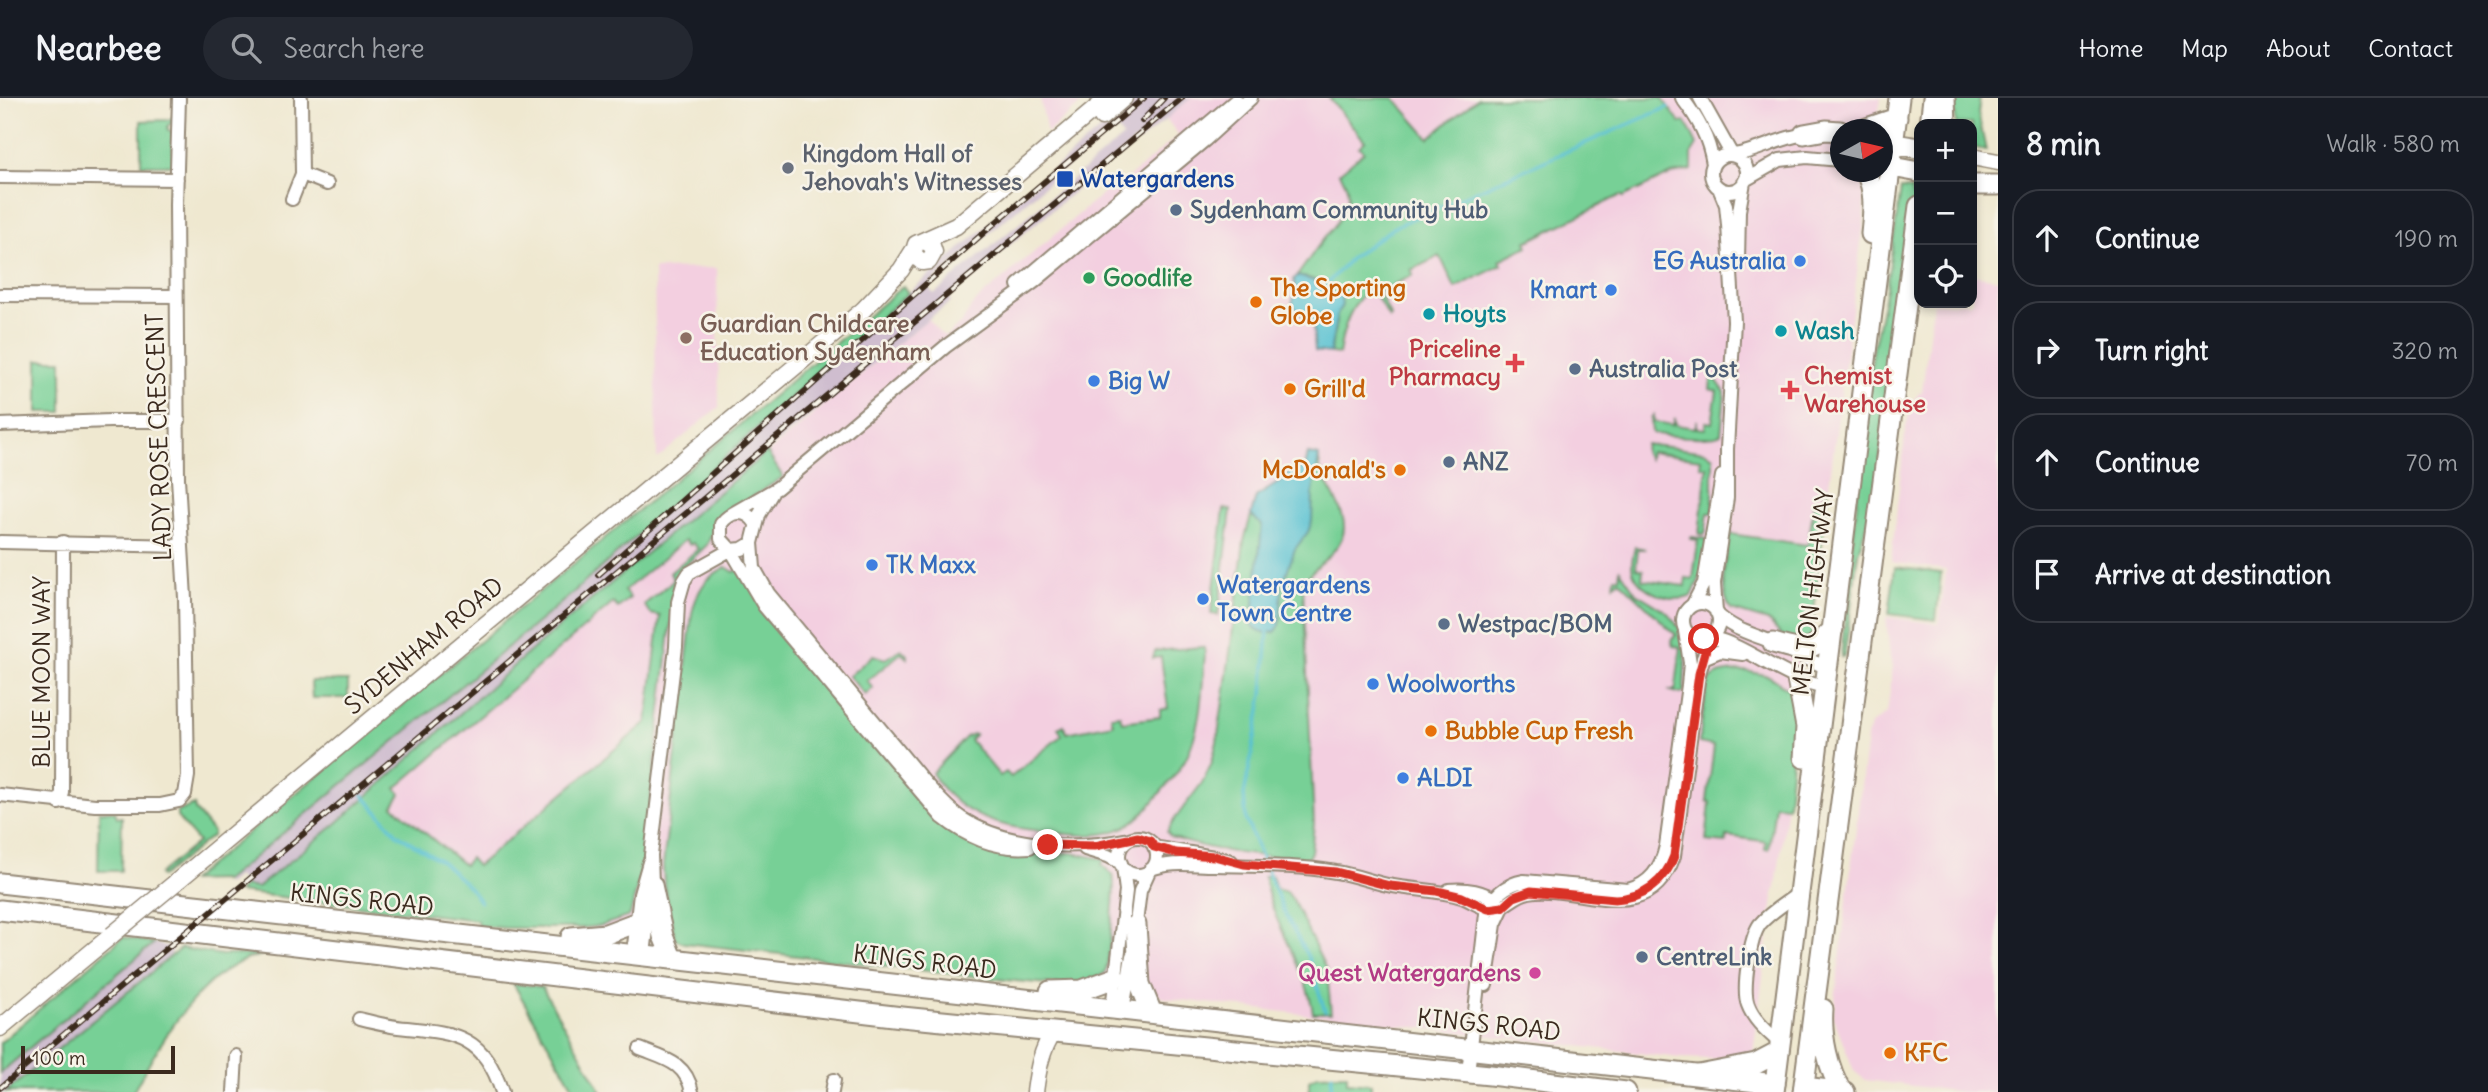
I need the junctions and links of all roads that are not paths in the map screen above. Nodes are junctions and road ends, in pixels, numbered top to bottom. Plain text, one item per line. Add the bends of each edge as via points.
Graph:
1 (179, 98) edge
2 (301, 98) edge
3 (1108, 98) edge
4 (1124, 98) edge
5 (1239, 98) edge
6 (1251, 98) edge
7 (1682, 98) edge
8 (1700, 98) edge
9 (1899, 98) edge
10 (1933, 98) edge
11 (1945, 98) edge
12 (1897, 118) junction
13 (1893, 119) edge
14 (1931, 119) edge
15 (1947, 119) edge
16 (1707, 121) junction
17 (1893, 129) edge
18 (1830, 130) edge
19 (1804, 134) junction
20 (1830, 135) edge
21 (1070, 136) junction
22 (1893, 144) edge
23 (1914, 148) edge
24 (1733, 155) junction
25 (1977, 158) edge
26 (1830, 159) edge
27 (1998, 162) edge
28 (1713, 164) junction
29 (1893, 167) edge
30 (1914, 171) edge
31 (302, 174) junction
32 (0, 177) edge
33 (177, 179) junction
34 (1977, 180) edge
35 (1745, 181) junction
36 (1869, 182) edge
37 (1885, 182) edge
38 (1998, 183) edge
39 (327, 184) dead end
40 (1977, 185) edge
41 (1719, 188) junction
42 (292, 199) dead end
43 (1914, 245) edge
44 (1734, 287) junction
45 (0, 295) edge
46 (176, 296) junction
47 (992, 310) junction
48 (1860, 417) junction
49 (178, 421) junction
50 (0, 425) edge
51 (1727, 449) junction
52 (777, 488) junction
53 (732, 514) junction
54 (756, 524) junction
55 (720, 529) junction
56 (0, 542) edge
57 (63, 542) junction
58 (752, 543) junction
59 (182, 546) junction
60 (730, 550) junction
61 (695, 569) junction
62 (1693, 604) junction
63 (1717, 613) junction
64 (1833, 629) junction
65 (1685, 631) junction
66 (1709, 638) junction
67 (1773, 643) junction
68 (1703, 658) junction
69 (1757, 658) junction
70 (1827, 677) junction
71 (1797, 679) junction
72 (1858, 681) junction
73 (0, 796) edge
74 (60, 803) junction
75 (1808, 829) junction
76 (1129, 839) junction
77 (1048, 845) junction
78 (1078, 847) junction
79 (1154, 847) junction
80 (651, 855) junction
81 (1244, 864) junction
82 (1122, 865) junction
83 (1150, 870) junction
84 (0, 883) edge
85 (652, 885) junction
86 (1799, 893) junction
87 (1495, 905) junction
88 (0, 910) edge
89 (635, 923) junction
90 (1136, 925) junction
91 (508, 941) junction
92 (639, 954) junction
93 (1821, 956) junction
94 (672, 958) junction
95 (1115, 978) junction
96 (633, 985) junction
97 (997, 994) junction
98 (1117, 1010) junction
99 (1152, 1013) junction
100 (359, 1019) dead end
101 (0, 1030) edge
102 (1030, 1030) junction
103 (1054, 1031) junction
104 (1112, 1037) junction
105 (1475, 1048) junction
106 (1779, 1048) junction
107 (640, 1049) dead end
108 (236, 1056) dead end
109 (1039, 1062) junction
110 (1472, 1074) junction
111 (1699, 1075) junction
112 (1774, 1088) edge
113 (1804, 1090) edge
114 (234, 1092) edge
115 (502, 1092) edge
116 (692, 1092) edge
117 (1035, 1092) edge
118 (1626, 1092) edge
119 (1843, 1092) edge

1 - 33 street, LADY ROSE CRESCENT
2 - 31 street
3 - 21 street, SYDENHAM ROAD
4 - 21 street, SYDENHAM ROAD
5 - 47 street
6 - 47 street via 1071,252
7 - 16 street
8 - 16 street
9 - 12 main road, MELTON HIGHWAY
10 - 14 main road
11 - 15 main road
12 - 13 main road
12 - 17 main road, MELTON HIGHWAY
16 - 24 street
16 - 28 street
18 - 19 main road
19 - 20 street
19 - 24 street
21 - 101 street, SYDENHAM ROAD, bridge via 972,226 923,252 891,292 863,310
22 - 23 main road
24 - 28 street via 1719,157
24 - 35 street via 1745,165
25 - 27 street
26 - 35 street via 1780,160
28 - 41 street via 1711,176
29 - 30 main road
31 - 39 street
31 - 42 street
32 - 33 street
33 - 46 street, LADY ROSE CRESCENT
34 - 38 street
35 - 41 street via 1733,190
35 - 44 street
36 - 48 main road via 1873,215 1858,336
37 - 48 main road, MELTON HIGHWAY
38 - 40 main road
41 - 44 street via 1727,211
43 - 72 main road
44 - 51 street
45 - 46 street
46 - 49 street, LADY ROSE CRESCENT
47 - 52 street
48 - 64 main road, MELTON HIGHWAY
49 - 50 street
49 - 59 street, LADY ROSE CRESCENT
51 - 62 street via 1704,583
51 - 63 street via 1727,498 1714,583
52 - 53 street
52 - 54 street
53 - 54 street via 744,513
53 - 55 street
54 - 58 street
55 - 60 street
55 - 61 street
56 - 57 street
57 - 59 street
57 - 74 street, BLUE MOON WAY
58 - 60 street
58 - 77 street via 754,568 768,593 944,804 985,830
59 - 74 street, LADY ROSE CRESCENT via 188,776 183,799 160,805
60 - 61 street
60 - 77 street via 764,606 942,817 992,844 1014,848
61 - 80 street via 684,581 678,602
62 - 63 street via 1704,603
62 - 65 street via 1684,614
63 - 66 street via 1717,630
63 - 67 street via 1739,630
64 - 67 main road via 1809,649
64 - 70 main road, MELTON HIGHWAY
65 - 66 street via 1693,638
65 - 87 street via 1688,685 1666,846 1655,874 1639,886 1622,890 1520,881 1510,885
66 - 68 street
66 - 69 street via 1733,644
67 - 70 street via 1814,664
68 - 69 street via 1725,651
68 - 87 street via 1677,843 1662,878 1629,898 1531,891
69 - 71 street
70 - 71 street
70 - 72 main road
70 - 75 main road, MELTON HIGHWAY
71 - 75 main road via 1806,727 1802,776
72 - 93 main road
73 - 74 street, LADY ROSE CRESCENT
75 - 86 main road, MELTON HIGHWAY
76 - 78 street
76 - 79 street via 1144,838
76 - 82 street via 1119,852
77 - 78 street
78 - 82 street
79 - 81 street
79 - 83 street via 1156,859
80 - 85 street
80 - 89 street
81 - 83 street via 1169,863
81 - 87 street via 1336,872
82 - 83 street via 1138,874
82 - 95 street via 1126,891
83 - 90 street via 1140,891
84 - 91 main road, KINGS ROAD
85 - 92 street
85 - 94 main road
86 - 106 main road, MELTON HIGHWAY
86 - 106 street via 1759,925 1749,965 1749,1007
87 - 105 street
88 - 96 main road, KINGS ROAD
89 - 91 main road via 599,936
89 - 92 street
90 - 98 street
90 - 99 main road via 1140,984
91 - 92 main road, KINGS ROAD
92 - 94 main road, KINGS ROAD
92 - 96 main road
93 - 113 main road
93 - 119 main road via 1824,1031 1833,1072
94 - 97 main road, KINGS ROAD
95 - 97 main road via 1082,990
95 - 98 street
96 - 102 main road, KINGS ROAD
97 - 98 main road, KINGS ROAD
98 - 99 main road, KINGS ROAD
98 - 104 main road
99 - 105 main road, KINGS ROAD
100 - 115 street via 440,1031 467,1040 485,1058
102 - 103 main road, KINGS ROAD
102 - 109 street
103 - 104 main road, KINGS ROAD
103 - 109 street
104 - 110 main road, KINGS ROAD
105 - 110 street
105 - 111 main road, KINGS ROAD
106 - 111 main road via 1756,1064
106 - 112 main road, MELTON HIGHWAY
107 - 116 street via 683,1070
108 - 114 street
109 - 117 street
110 - 118 main road, KINGS ROAD
111 - 112 main road, KINGS ROAD
112 - 113 main road, KINGS ROAD
113 - 119 main road, KINGS ROAD

